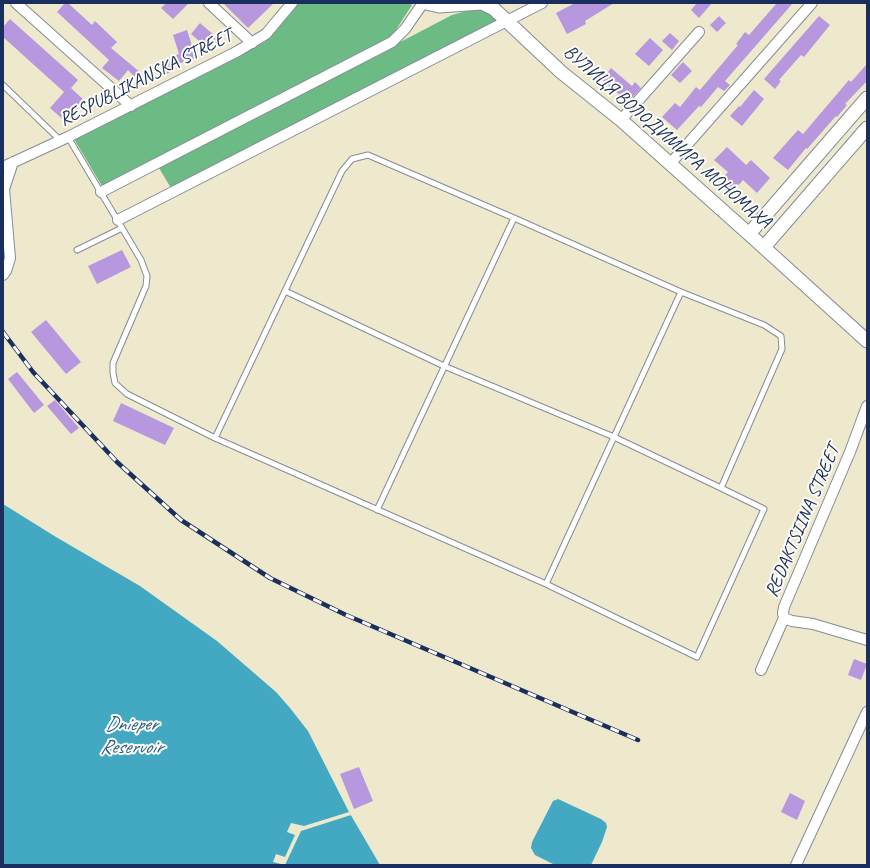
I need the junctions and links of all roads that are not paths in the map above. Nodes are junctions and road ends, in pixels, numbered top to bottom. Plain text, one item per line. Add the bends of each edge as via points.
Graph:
1 (16, 3) edge
2 (209, 3) edge
3 (292, 3) edge
4 (424, 3) edge
5 (542, 3) edge
6 (812, 3) edge
7 (507, 22) junction
8 (700, 32) dead end
9 (252, 42) junction
10 (3, 85) edge
11 (867, 98) edge
12 (131, 106) junction
13 (620, 120) junction
14 (867, 128) edge
15 (64, 139) junction
16 (13, 162) junction
17 (670, 164) junction
18 (3, 167) edge
19 (101, 192) junction
20 (514, 218) junction
21 (120, 224) junction
22 (749, 234) junction
23 (764, 247) junction
24 (77, 250) dead end
25 (3, 275) edge
26 (285, 291) junction
27 (681, 292) junction
28 (867, 341) edge
29 (444, 366) junction
30 (867, 406) edge
31 (614, 437) junction
32 (215, 438) junction
33 (721, 488) junction
34 (377, 510) junction
35 (546, 584) junction
36 (784, 618) junction
37 (867, 640) edge
38 (761, 670) dead end
39 (867, 712) edge
40 (796, 865) edge

1 - 12 street
2 - 9 street
3 - 9 street, RESPUBLIKANSKA STREET via 266,34
4 - 7 street, ВУЛИЦЯ ВОЛОДИМИРА МОНОМАХА via 439,6 482,3 494,9
4 - 19 street via 392,42
5 - 7 street
6 - 17 street
7 - 13 street, ВУЛИЦЯ ВОЛОДИМИРА МОНОМАХА via 561,72
7 - 21 street
8 - 13 street
9 - 12 street, RESPUBLIKANSKA STREET
10 - 15 lane
11 - 22 street
12 - 15 street, RESPUBLIKANSKA STREET
13 - 17 street, ВУЛИЦЯ ВОЛОДИМИРА МОНОМАХА
14 - 23 street
15 - 16 street, RESPUBLIKANSKA STREET
15 - 19 lane
16 - 18 street, RESPUBLIKANSKA STREET
16 - 25 street via 4,189 10,258
17 - 22 street, ВУЛИЦЯ ВОЛОДИМИРА МОНОМАХА
19 - 21 lane
20 - 26 lane via 368,156 352,159 342,171
20 - 27 lane
20 - 29 lane
21 - 24 lane
21 - 32 lane via 141,260 147,276 146,286 113,363 115,383 127,394
22 - 23 street, ВУЛИЦЯ ВОЛОДИМИРА МОНОМАХА
23 - 28 street, ВУЛИЦЯ ВОЛОДИМИРА МОНОМАХА
26 - 29 lane
26 - 32 lane
27 - 31 lane
27 - 33 lane via 764,325 781,336 782,349
29 - 31 lane
29 - 34 lane
30 - 36 street, REDAKTSIINA STREET via 784,607
31 - 33 lane
31 - 35 lane
32 - 34 lane
33 - 35 lane via 764,508 697,658
34 - 35 lane
36 - 37 street
36 - 38 street, REDAKTSIINA STREET
39 - 40 street

